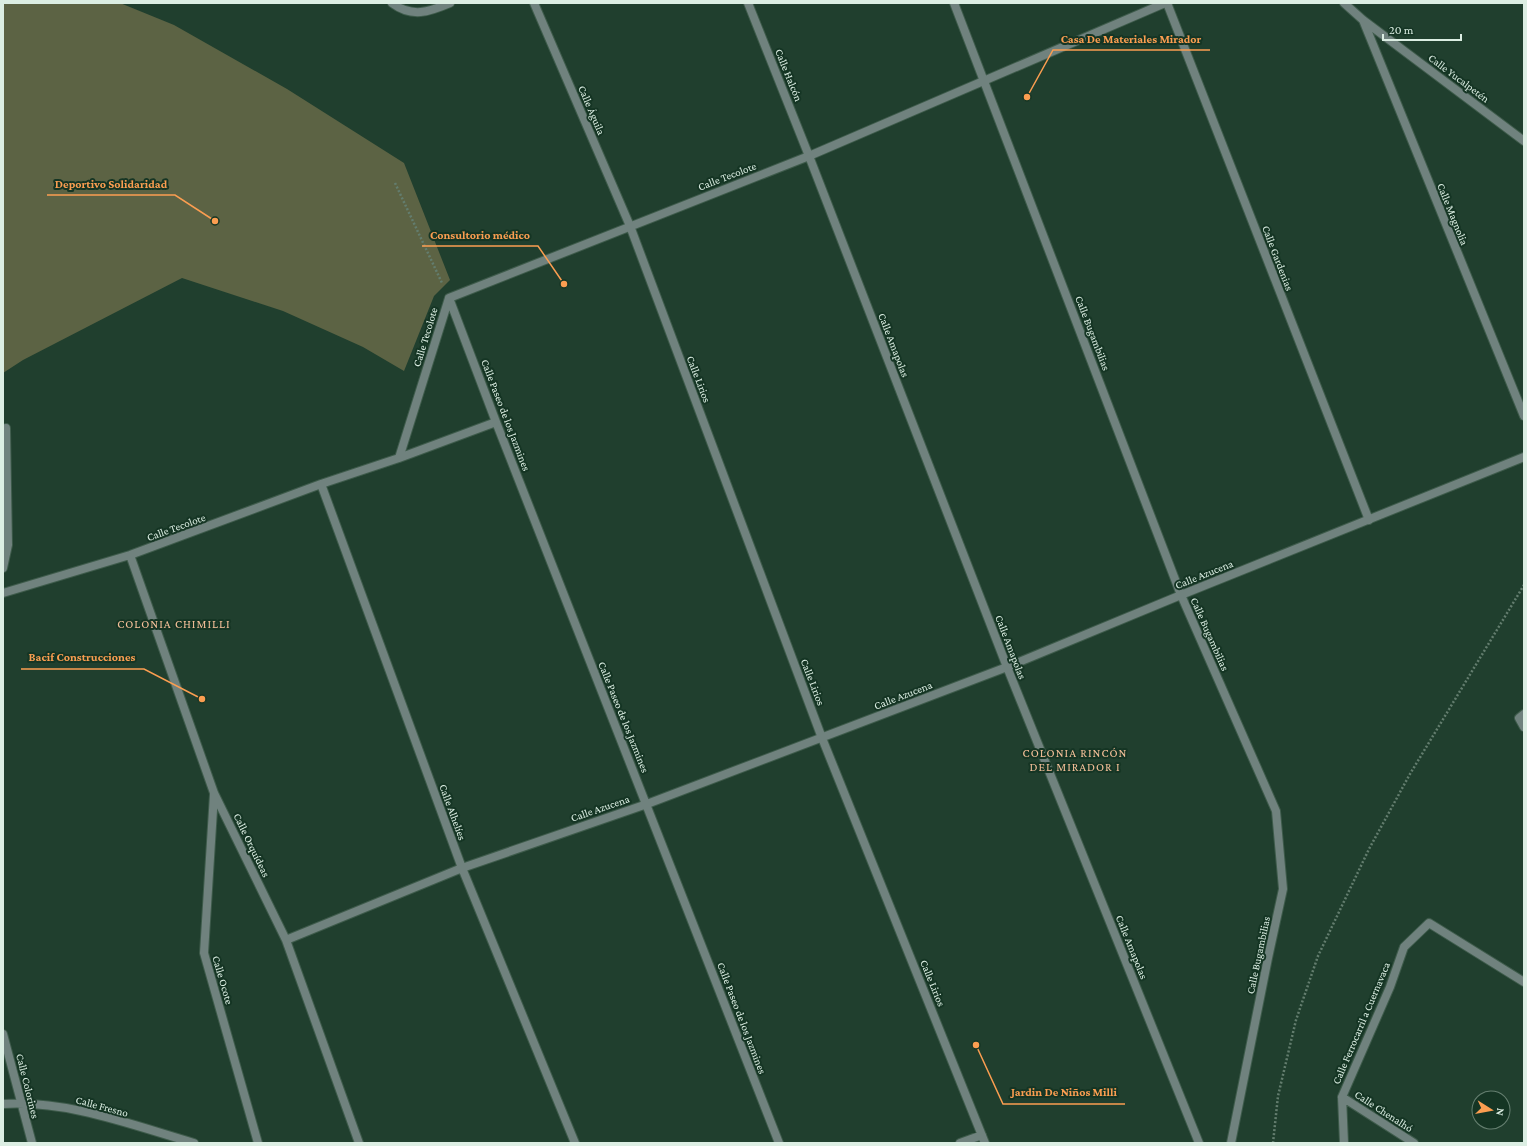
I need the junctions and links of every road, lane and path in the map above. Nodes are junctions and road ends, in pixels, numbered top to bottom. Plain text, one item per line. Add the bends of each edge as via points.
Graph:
1 (392, 3) edge
2 (450, 3) edge
3 (534, 3) edge
4 (748, 3) edge
5 (954, 3) edge
6 (1166, 3) edge
7 (1344, 3) edge
8 (1362, 20) junction
9 (984, 81) junction
10 (1524, 141) edge
11 (809, 156) junction
12 (395, 183) dead end
13 (630, 226) junction
14 (449, 298) junction
15 (1524, 416) edge
16 (496, 422) junction
17 (6, 428) dead end
18 (1524, 457) edge
19 (399, 458) junction
20 (320, 484) junction
21 (1369, 520) junction
22 (130, 555) junction
23 (3, 568) edge
24 (1524, 585) edge
25 (3, 593) edge
26 (1181, 595) junction
27 (1007, 667) junction
28 (1524, 714) edge
29 (1524, 727) edge
30 (822, 738) junction
31 (214, 794) junction
32 (647, 804) junction
33 (462, 868) junction
34 (286, 940) junction
35 (1524, 982) edge
36 (3, 1034) edge
37 (1342, 1097) junction
38 (21, 1103) junction
39 (3, 1104) edge
40 (982, 1135) junction
41 (32, 1143) edge
42 (194, 1143) edge
43 (258, 1143) edge
44 (359, 1143) edge
45 (575, 1143) edge
46 (779, 1143) edge
47 (960, 1143) edge
48 (986, 1143) edge
49 (1199, 1143) edge
50 (1231, 1143) edge
51 (1273, 1143) edge
52 (1344, 1143) edge
53 (1414, 1143) edge

1 - 2 street via 413,13 432,11
3 - 13 street, Calle Águila
4 - 11 street, Calle Halcón
5 - 9 street, Calle Bugambilias
6 - 9 street, Calle Tecolote
6 - 21 street, Calle Gardenias
7 - 8 street, Calle Yucalpetén
8 - 10 street, Calle Yucalpetén
8 - 15 street, Calle Magnolia
9 - 11 street, Calle Tecolote
9 - 26 street, Calle Bugambilias
11 - 13 street, Calle Tecolote
11 - 27 street, Calle Amapolas
12 - 14 path
13 - 14 street, Calle Tecolote
13 - 30 street, Calle Lirios
14 - 16 street, Calle Paseo de los Jazmines
14 - 19 street, Calle Tecolote
16 - 19 street, Calle Tecolote
16 - 32 street, Calle Paseo de los Jazmines
17 - 23 street via 8,545
18 - 21 street, Calle Azucena
19 - 20 street, Calle Tecolote
20 - 22 street, Calle Tecolote
20 - 33 street, Calle Alhelíes
21 - 26 street, Calle Azucena
22 - 25 street, Calle Tecolote
22 - 31 street, Calle Orquídeas
24 - 51 path via 1410,774 1369,849 1318,956 1296,1020 1283,1073
26 - 27 street, Calle Azucena
26 - 50 street, Calle Bugambilias via 1276,811 1283,889
27 - 30 street, Calle Azucena
27 - 49 street, Calle Amapolas
28 - 29 street via 1518,718
30 - 32 street, Calle Azucena
30 - 40 street, Calle Lirios
31 - 34 street, Calle Orquídeas
31 - 43 street, Calle Ocote via 204,953
32 - 33 street, Calle Azucena
32 - 46 street, Calle Paseo de los Jazmines
33 - 34 street, Calle Azucena
33 - 45 street, Calle Alhelíes
34 - 44 street, Calle Orquídeas
35 - 37 street, Calle Ferrocarril a Cuernavaca via 1428,923 1404,947 1390,987
36 - 38 street, Calle Colorines
37 - 52 street, Calle Ferrocarril a Cuernavaca
37 - 53 street, Calle Chenalhó
38 - 39 street, Calle Fresno
38 - 41 street, Calle Colorines
38 - 42 street, Calle Fresno via 77,1109
40 - 47 street
40 - 48 street, Calle Lirios

